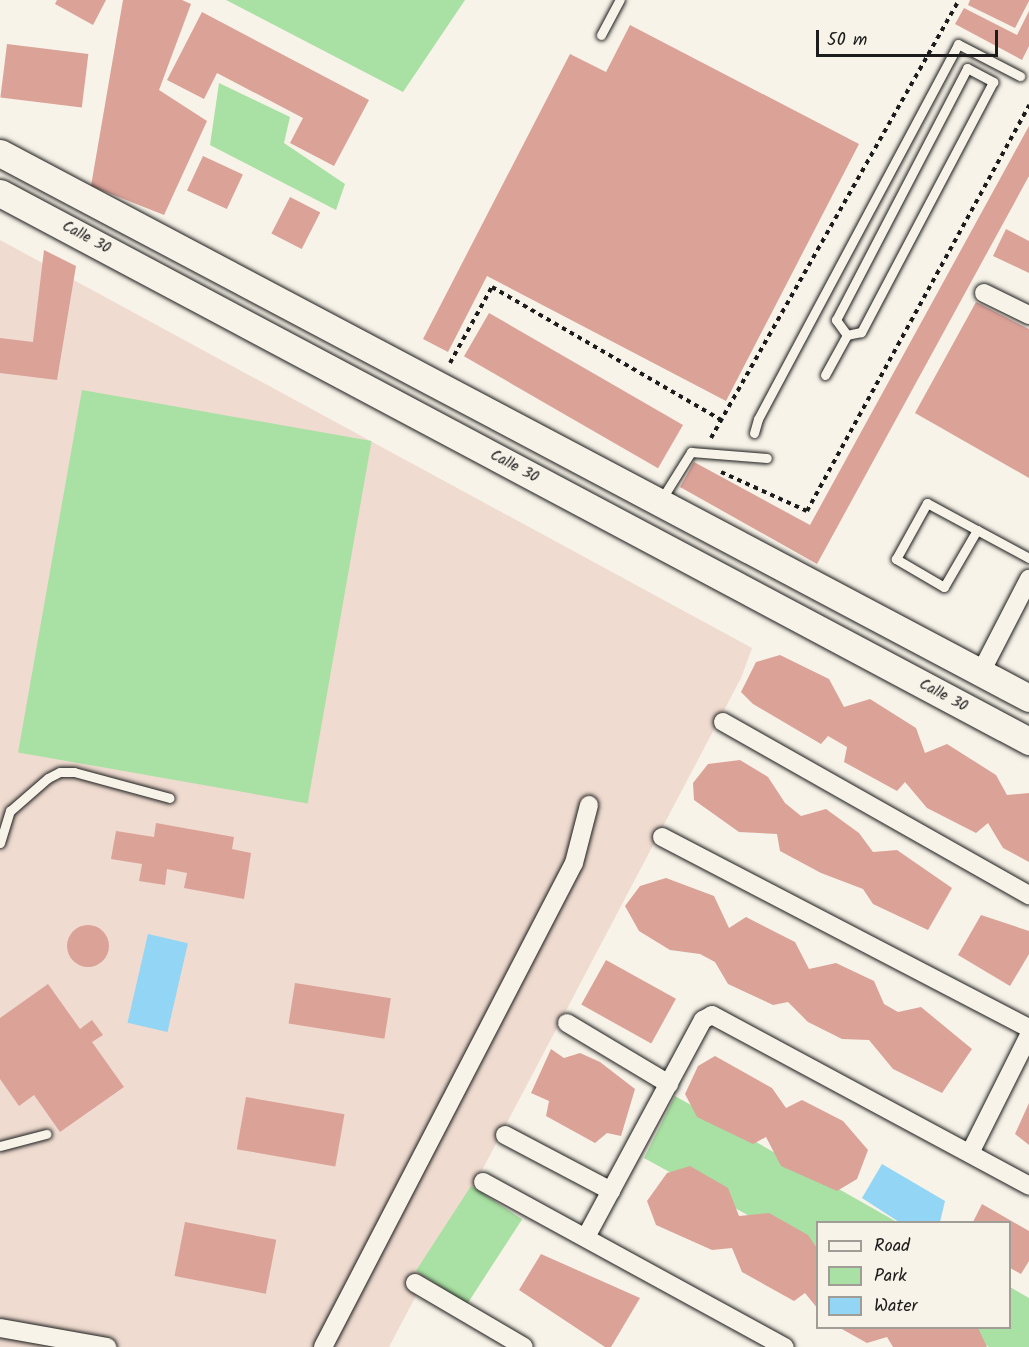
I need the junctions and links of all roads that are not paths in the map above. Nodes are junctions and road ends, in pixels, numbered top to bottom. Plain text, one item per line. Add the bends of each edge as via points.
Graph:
1 (620, 0) edge
2 (601, 35) dead end
3 (1020, 76) dead end
4 (0, 153) edge
5 (0, 193) edge
6 (984, 293) dead end
7 (1029, 315) edge
8 (847, 335) junction
9 (825, 375) dead end
10 (754, 433) dead end
11 (767, 458) dead end
12 (660, 502) junction
13 (977, 530) junction
14 (1029, 558) edge
15 (1029, 579) edge
16 (981, 672) junction
17 (1029, 698) edge
18 (723, 722) dead end
19 (1029, 741) edge
20 (170, 798) dead end
21 (589, 805) dead end
22 (662, 837) dead end
23 (0, 843) edge
24 (1029, 895) edge
25 (567, 1023) dead end
26 (1029, 1028) edge
27 (1029, 1035) edge
28 (669, 1084) junction
29 (46, 1134) dead end
30 (505, 1135) dead end
31 (0, 1146) edge
32 (970, 1153) junction
33 (483, 1182) dead end
34 (1029, 1186) edge
35 (611, 1191) junction
36 (586, 1237) junction
37 (415, 1283) dead end
38 (0, 1328) edge
39 (107, 1347) edge
40 (323, 1347) edge
41 (524, 1347) edge
42 (785, 1347) edge

1 - 2 lane
3 - 10 lane via 958,44
4 - 12 main road
5 - 19 main road, Calle 30
6 - 7 street
8 - 8 lane via 861,332 993,82 967,68 836,320
8 - 9 lane
11 - 12 lane via 691,452 681,462
12 - 16 main road
13 - 13 lane via 944,587 896,559 927,503
13 - 14 lane
15 - 16 street
16 - 17 main road
18 - 24 street
20 - 23 lane via 74,772 60,772 10,811
21 - 40 street via 574,863
22 - 26 street
25 - 28 street
27 - 32 street
28 - 32 street via 703,1020 712,1016
28 - 35 street
29 - 31 lane
30 - 35 street
32 - 34 street
33 - 36 street
35 - 36 street
36 - 42 street
37 - 41 street
38 - 39 street

